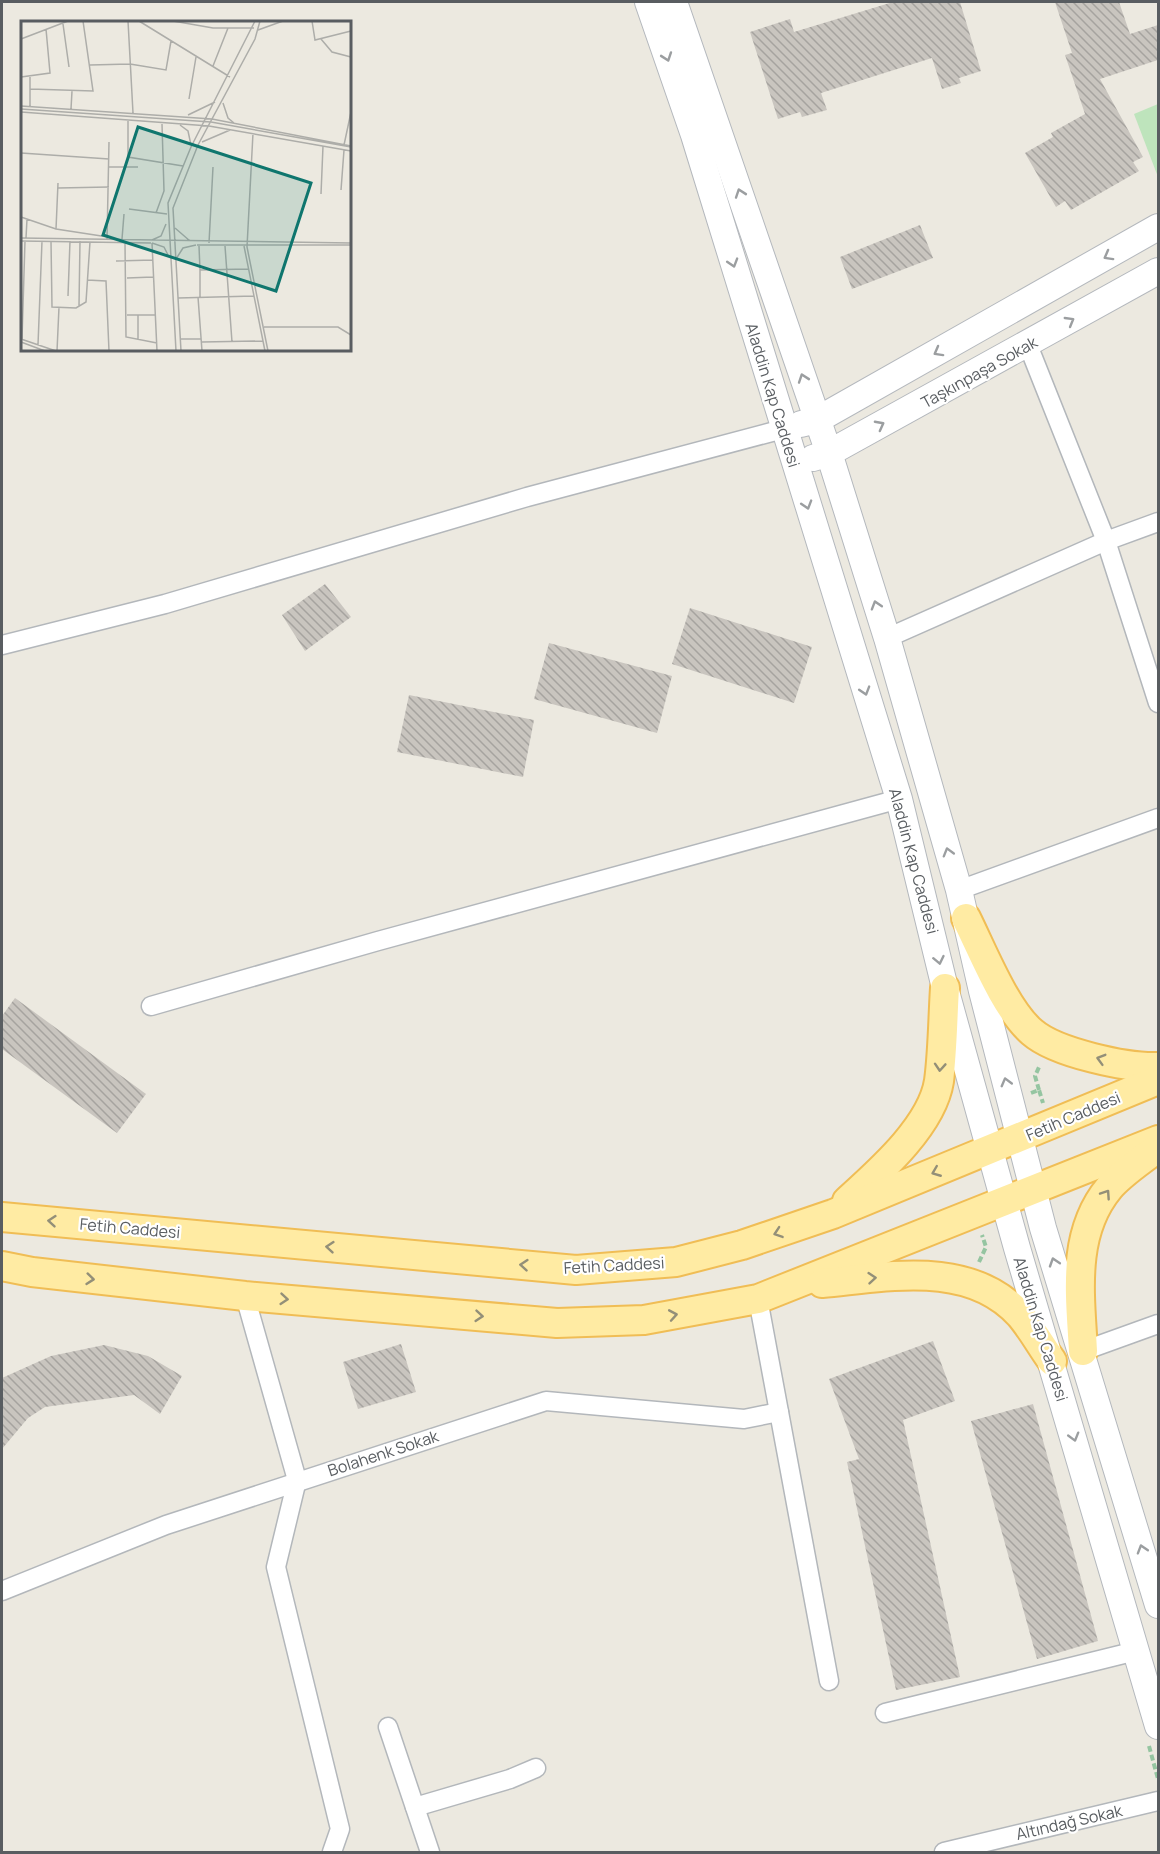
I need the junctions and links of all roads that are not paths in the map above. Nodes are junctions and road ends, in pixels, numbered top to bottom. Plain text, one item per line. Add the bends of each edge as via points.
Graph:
1 (648, 2) edge
2 (674, 2) edge
3 (1158, 228) edge
4 (1158, 271) edge
5 (1028, 345) junction
6 (817, 420) junction
7 (783, 429) junction
8 (829, 453) junction
9 (794, 463) junction
10 (1158, 522) edge
11 (1106, 541) junction
12 (887, 638) junction
13 (2, 645) edge
14 (1158, 703) edge
15 (899, 799) junction
16 (1158, 818) edge
17 (959, 890) junction
18 (966, 918) junction
19 (945, 988) junction
20 (151, 1006) dead end
21 (1158, 1067) edge
22 (1158, 1080) edge
23 (1020, 1139) junction
24 (1158, 1140) edge
25 (1158, 1147) edge
26 (990, 1150) junction
27 (1034, 1190) junction
28 (1004, 1200) junction
29 (833, 1214) junction
30 (2, 1216) edge
31 (2, 1266) edge
32 (32, 1272) junction
33 (2, 1281) edge
34 (793, 1285) junction
35 (245, 1296) junction
36 (758, 1299) junction
37 (1158, 1324) edge
38 (1083, 1352) junction
39 (1052, 1361) junction
40 (779, 1412) junction
41 (297, 1480) junction
42 (2, 1591) edge
43 (1158, 1605) edge
44 (1136, 1651) junction
45 (829, 1681) dead end
46 (885, 1713) dead end
47 (1158, 1726) edge
48 (388, 1727) dead end
49 (537, 1768) dead end
50 (1158, 1801) edge
51 (415, 1807) junction
52 (332, 1852) edge
53 (430, 1852) edge
54 (944, 1852) edge

1 -> 7 street, Aladdin Kap Caddesi via 694,135
6 -> 2 street, Aladdin Kap Caddesi
3 -> 6 street
5 -> 4 street, Taşkınpaşa Sokak
8 -> 5 street, Taşkınpaşa Sokak
5 - 11 street
6 - 7 street
6 - 8 street, Aladdin Kap Caddesi
7 - 9 street, Aladdin Kap Caddesi
7 - 13 street via 527,497 165,604
8 - 9 street, Taşkınpaşa Sokak
12 -> 8 street, Aladdin Kap Caddesi
9 -> 15 street, Aladdin Kap Caddesi
10 - 11 street
11 - 12 street
11 - 14 street
17 -> 12 street, Aladdin Kap Caddesi
15 -> 19 street, Aladdin Kap Caddesi
15 - 20 street
16 - 17 street
17 - 18 street, Aladdin Kap Caddesi
21 -> 18 main road via 1118,1064 1062,1048 1032,1033 1008,1000
23 -> 18 street, Aladdin Kap Caddesi
19 - 26 street, Aladdin Kap Caddesi
19 -> 29 main road via 939,1083 923,1119 883,1168
22 - 23 main road, Fetih Caddesi
23 - 26 main road, Fetih Caddesi
23 - 27 street, Aladdin Kap Caddesi
24 - 27 main road
38 -> 25 main road via 1081,1258 1087,1224 1110,1187
26 - 28 street, Aladdin Kap Caddesi
26 -> 29 main road, Fetih Caddesi
27 - 28 main road
38 -> 27 street, Aladdin Kap Caddesi
28 - 34 main road
28 - 39 street, Aladdin Kap Caddesi
29 -> 30 main road, Fetih Caddesi via 742,1245 676,1262 576,1270
31 - 32 main road
32 - 33 street
32 -> 35 main road
34 - 36 main road
34 -> 39 main road via 916,1274 954,1278 986,1290 1019,1314
35 -> 36 main road via 557,1323 644,1320
35 - 41 street
36 - 40 street
37 - 38 street
43 -> 38 street, Aladdin Kap Caddesi
39 -> 44 street, Aladdin Kap Caddesi
40 - 41 street, Bolahenk Sokak via 744,1419 546,1401
40 - 45 street
41 - 42 street, Bolahenk Sokak via 166,1525
41 - 52 street via 276,1567 340,1829
44 - 46 street
44 - 47 street, Aladdin Kap Caddesi
48 - 51 street
49 - 51 street
50 - 54 street, Altındağ Sokak
51 - 53 street

